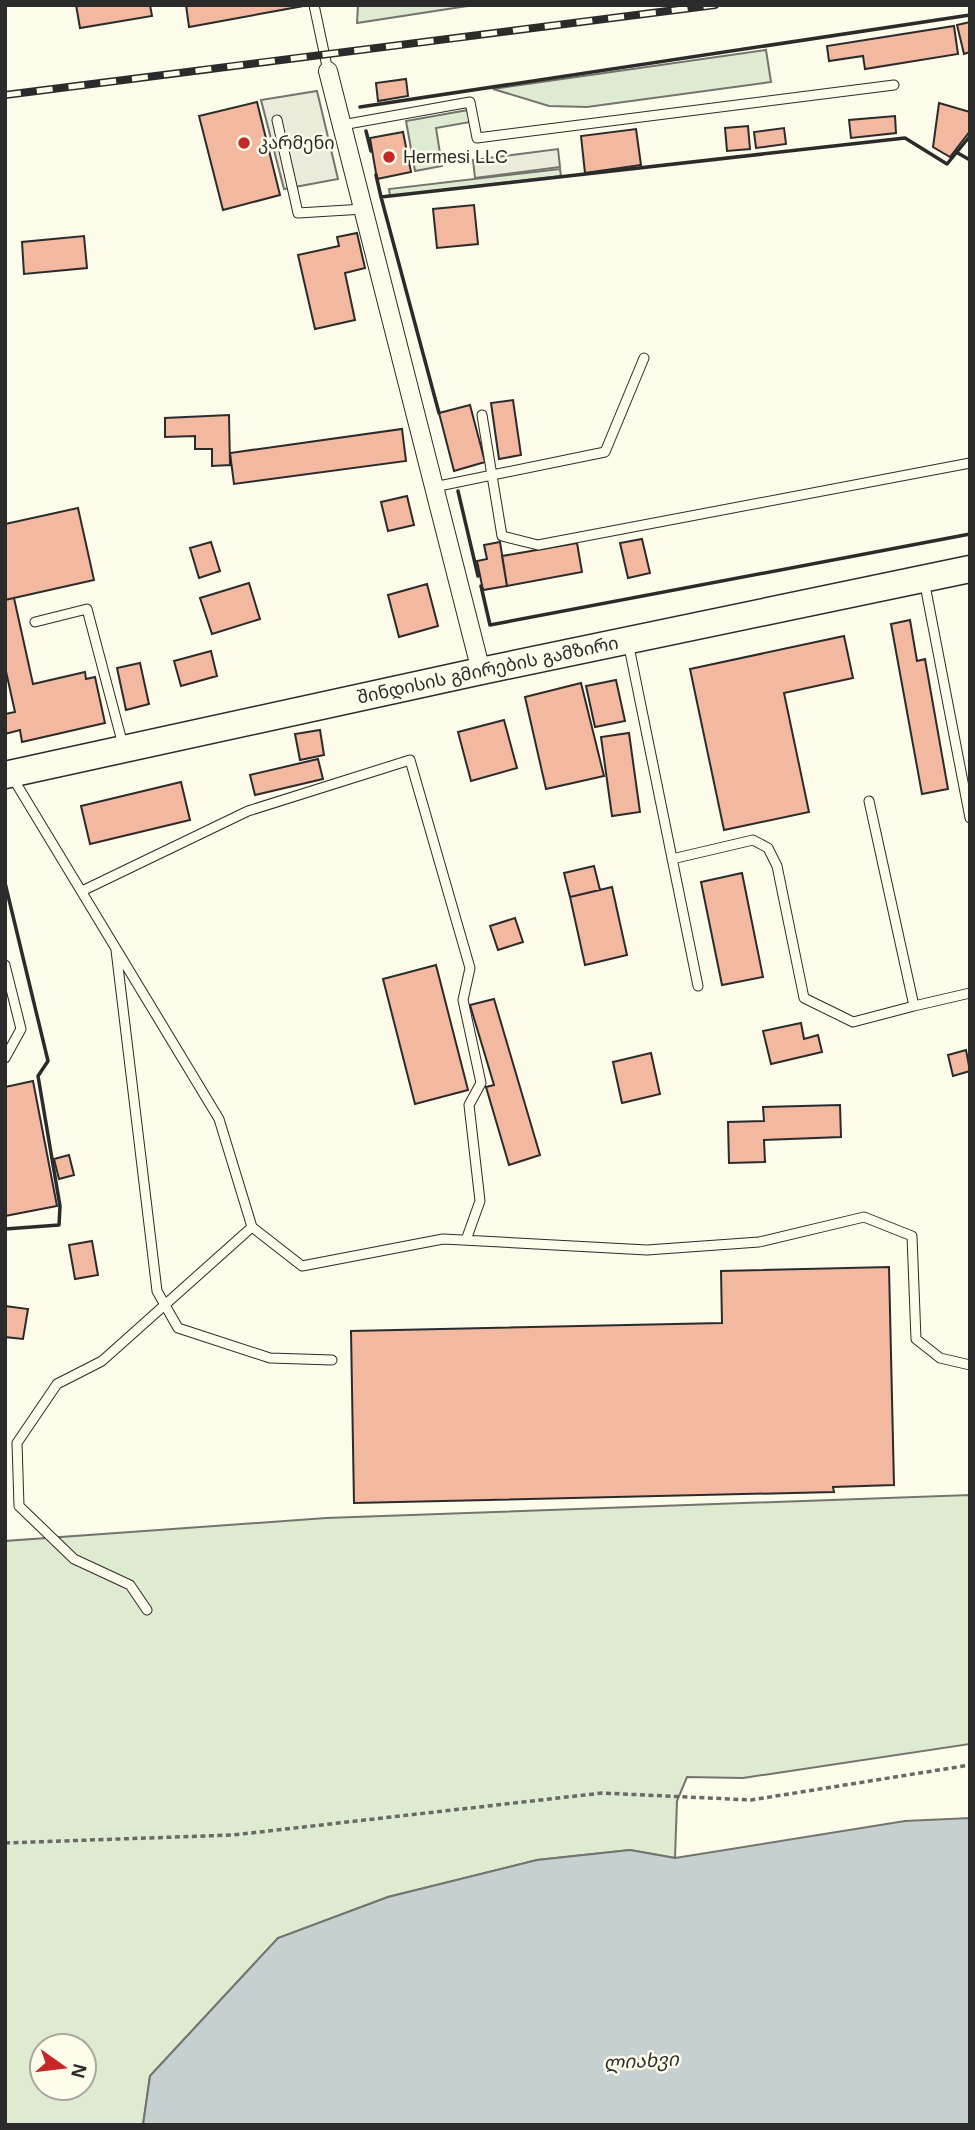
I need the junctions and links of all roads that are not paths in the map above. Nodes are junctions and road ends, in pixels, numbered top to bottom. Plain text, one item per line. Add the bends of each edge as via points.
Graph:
1 (314, 5) edge
2 (328, 71) joint
3 (894, 85) dead end
4 (277, 120) dead end
5 (342, 125) junction
6 (364, 209) junction
7 (644, 358) dead end
8 (482, 415) dead end
9 (970, 463) edge
10 (492, 476) junction
11 (434, 487) junction
12 (970, 569) edge
13 (924, 578) junction
14 (35, 622) dead end
15 (627, 640) junction
16 (481, 671) junction
17 (124, 748) junction
18 (8, 775) edge
19 (869, 800) dead end
20 (970, 818) edge
21 (672, 859) junction
22 (82, 891) junction
23 (115, 945) junction
24 (5, 965) edge
25 (698, 986) dead end
26 (970, 993) edge
27 (914, 1006) junction
28 (5, 1058) edge
29 (252, 1227) junction
30 (466, 1240) junction
31 (165, 1306) junction
32 (332, 1360) dead end
33 (970, 1365) edge
34 (147, 1610) dead end

1 - 2 lane
2 - 5 street
3 - 5 lane via 477,138 470,102
4 - 6 lane via 298,213
5 - 6 street
6 - 11 street
7 - 10 lane via 604,452
8 - 10 lane
9 - 10 lane via 538,545 502,536
10 - 11 lane
11 - 16 street
12 - 13 main road, შინდისის გმირების გამზირი
13 - 15 main road, შინდისის გმირების გამზირი
13 - 20 lane
14 - 17 lane via 87,609
15 - 16 main road, შინდისის გმირების გამზირი
15 - 21 lane
16 - 17 main road, შინდისის გმირების გამზირი
17 - 18 main road, შინდისის გმირების გამზირი
18 - 22 lane
19 - 27 lane
21 - 25 lane
21 - 27 lane via 753,840 768,848 777,866 804,998 853,1022
22 - 23 lane
22 - 30 lane via 248,811 410,760 470,968 463,1000 481,1083 468,1105 480,1201
23 - 29 lane via 219,1119
23 - 31 lane via 157,1291
24 - 28 lane via 21,1029
26 - 27 lane
29 - 30 lane via 302,1266 443,1239
29 - 31 lane
30 - 33 lane via 647,1250 759,1241 864,1217 912,1236 916,1339 940,1358
31 - 32 lane via 178,1328 270,1358
31 - 34 lane via 102,1361 57,1384 17,1443 19,1506 74,1559 130,1585

